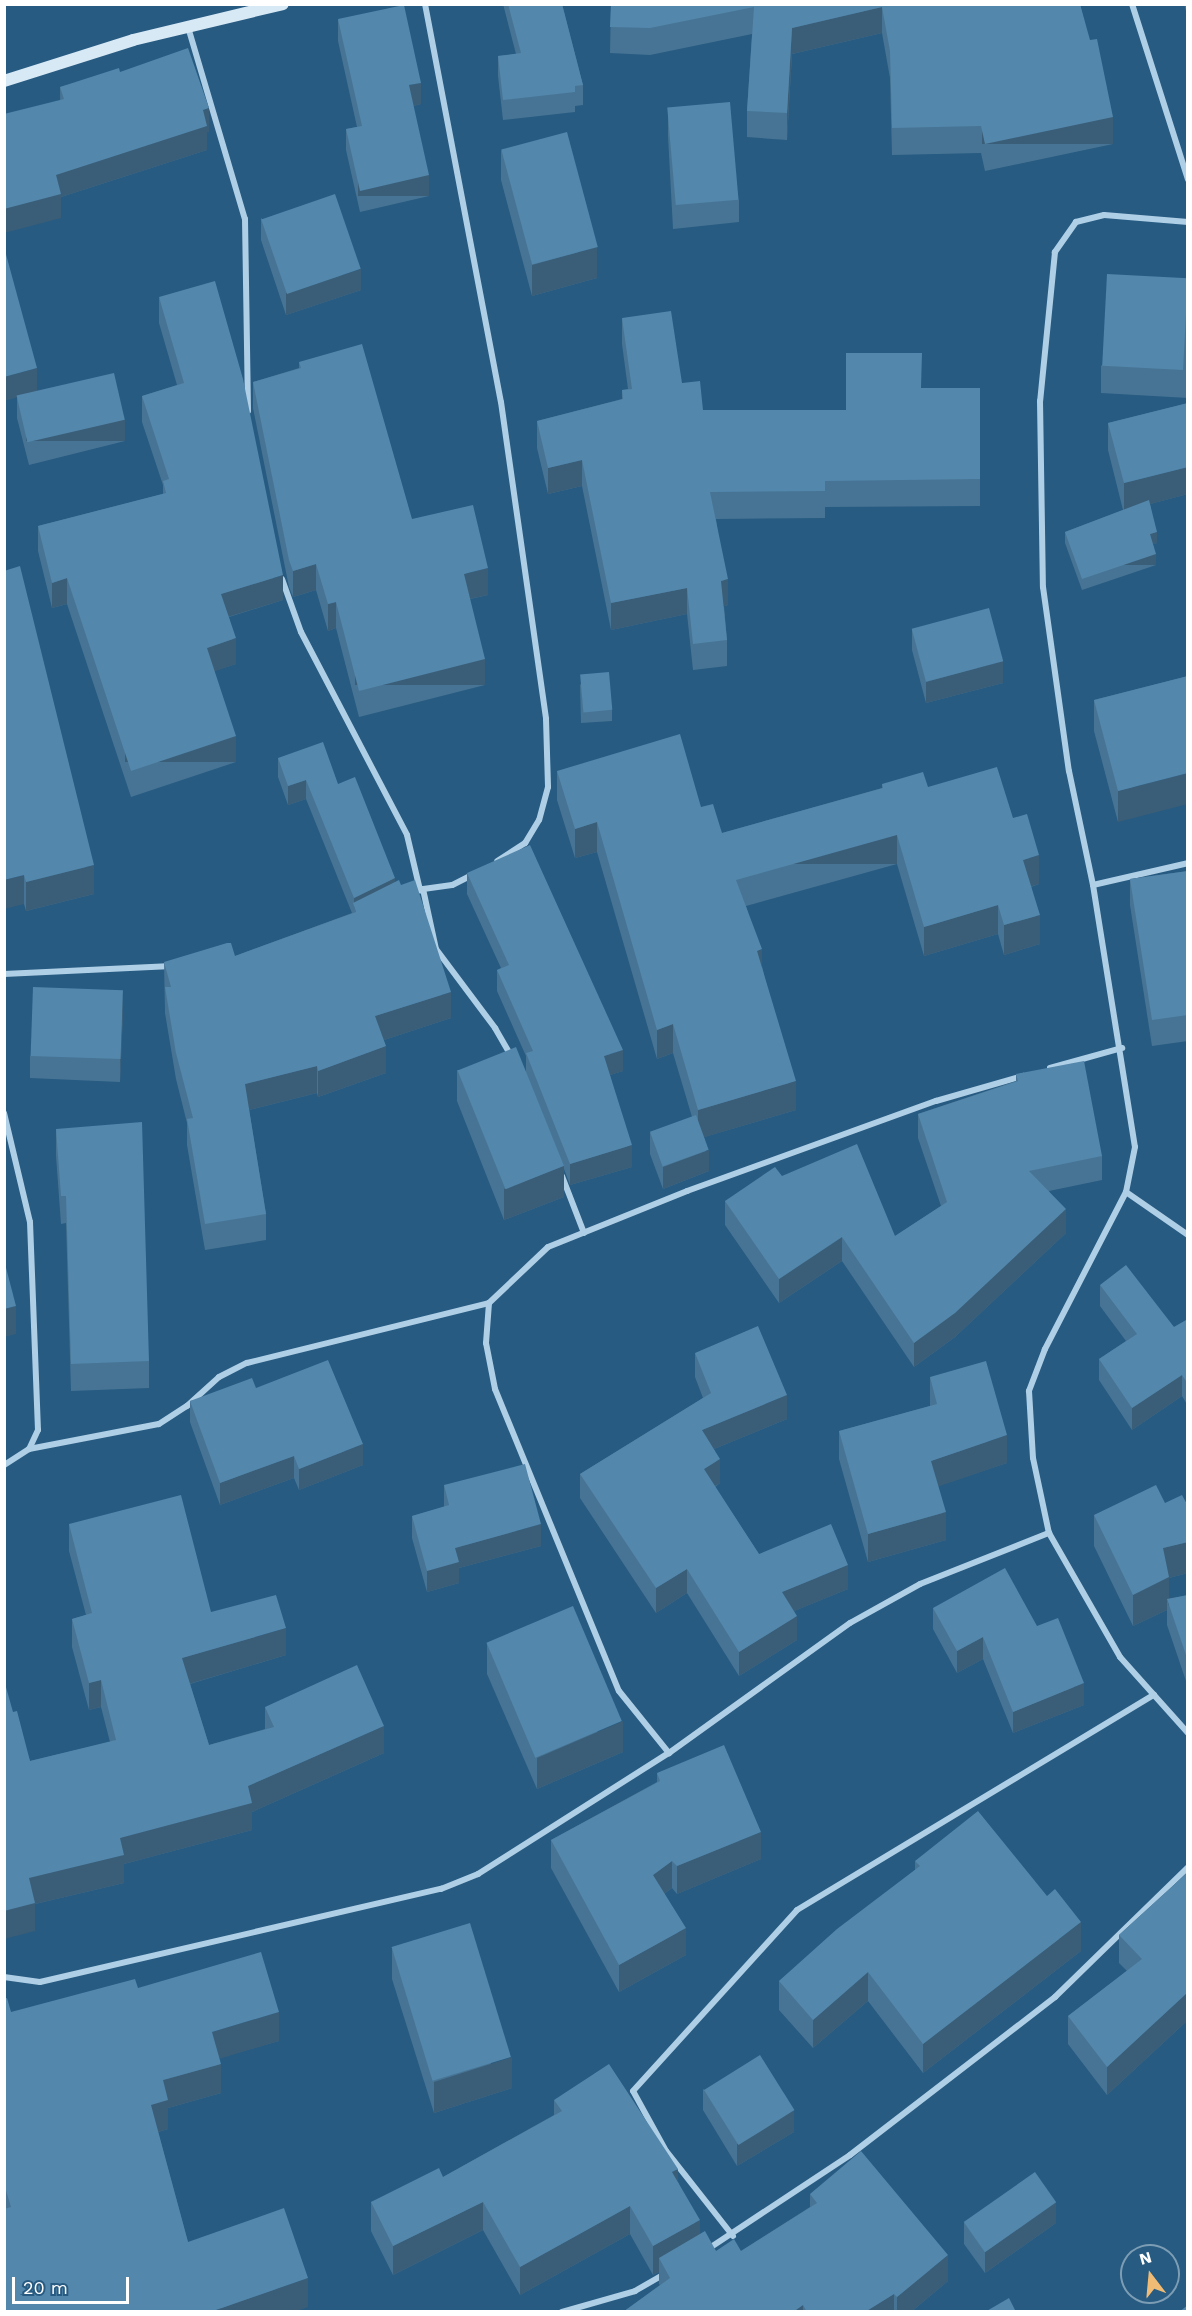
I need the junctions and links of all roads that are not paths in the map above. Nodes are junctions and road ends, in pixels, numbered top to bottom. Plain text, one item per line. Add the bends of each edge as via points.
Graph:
1 (283, 4) edge
2 (425, 4) edge
3 (1132, 4) edge
4 (188, 27) junction
5 (4, 81) edge
6 (1188, 179) edge
7 (1188, 222) edge
8 (248, 415) edge
9 (279, 568) edge
10 (1188, 863) edge
11 (486, 868) edge
12 (477, 872) edge
13 (1094, 885) junction
14 (423, 889) junction
15 (413, 894) edge
16 (177, 966) edge
17 (4, 974) edge
18 (1122, 1048) junction
19 (515, 1065) edge
20 (1046, 1070) edge
21 (1035, 1073) edge
22 (4, 1113) edge
23 (560, 1171) edge
24 (1126, 1192) junction
25 (584, 1233) junction
26 (1188, 1235) edge
27 (489, 1303) junction
28 (29, 1449) junction
29 (4, 1465) edge
30 (1049, 1533) junction
31 (1154, 1695) junction
32 (1188, 1733) edge
33 (669, 1753) junction
34 (1188, 1867) edge
35 (4, 1977) edge
36 (733, 2236) junction
37 (703, 2252) edge
38 (674, 2269) edge
39 (562, 2312) edge

1 - 4 street
2 - 11 street via 501,402 546,718 548,787 539,820 525,843
3 - 6 street
4 - 5 street
4 - 8 street via 244,219
7 - 13 street via 1104,215 1076,222 1055,252 1040,401 1043,587 1069,771
9 - 14 street via 301,632 406,835
10 - 13 street
12 - 14 street via 452,885
13 - 18 street
14 - 15 street
14 - 19 street via 436,949 495,1028
16 - 17 street
18 - 20 street
18 - 24 street via 1135,1147
21 - 25 street via 936,1101
22 - 28 street via 30,1222 33,1255 38,1430
23 - 25 street
24 - 26 street via 1182,1227
24 - 30 street via 1045,1349 1029,1391 1033,1458
25 - 27 street via 548,1247 523,1266
27 - 28 street via 247,1363 219,1377 187,1406 159,1424
27 - 33 street via 486,1343 495,1389 619,1691
28 - 29 street
30 - 31 street via 1120,1657
30 - 33 street via 920,1584 850,1623
31 - 32 street
31 - 36 street via 797,1910 633,2091 666,2151
33 - 35 street via 478,1874 441,1889 40,1982
34 - 36 street via 1055,1997 850,2155
36 - 37 street
38 - 39 street via 635,2290

